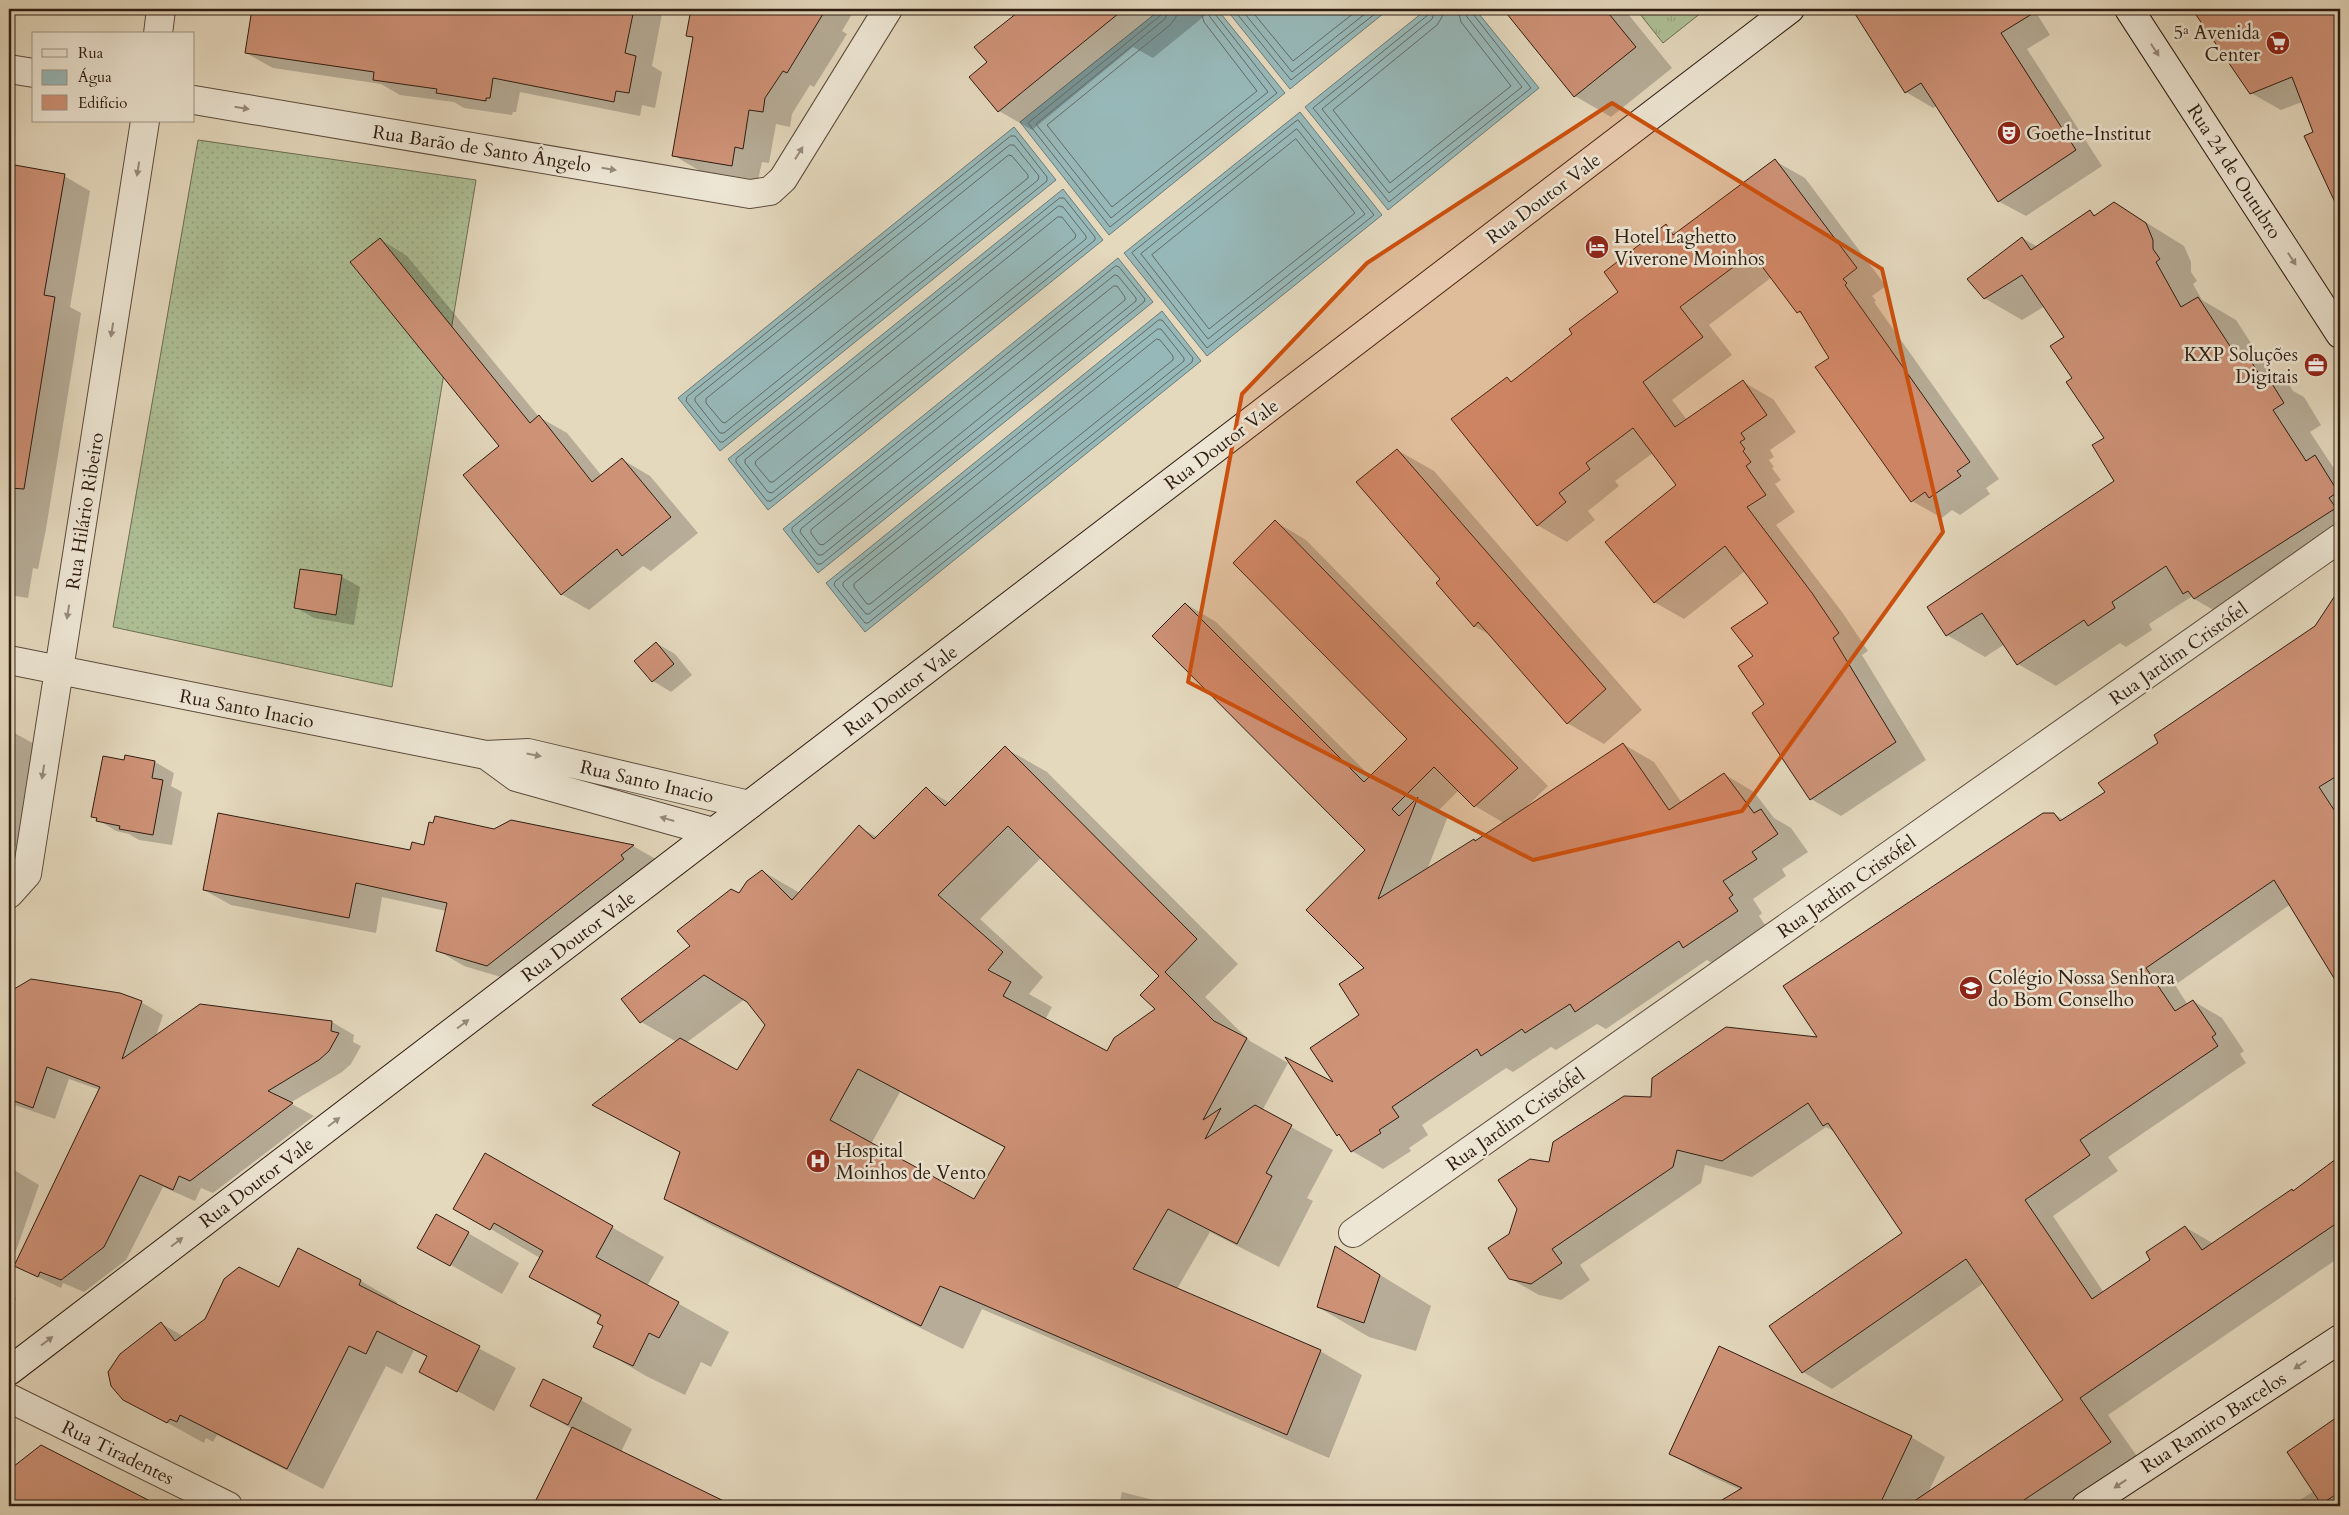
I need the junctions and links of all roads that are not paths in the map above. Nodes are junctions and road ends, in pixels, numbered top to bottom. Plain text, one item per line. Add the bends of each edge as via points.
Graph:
1 (161, 9) edge
2 (888, 9) edge
3 (1790, 9) edge
4 (2129, 9) edge
5 (158, 32) edge
6 (9, 69) edge
7 (32, 73) edge
8 (195, 100) edge
9 (145, 122) edge
10 (2340, 334) edge
11 (2340, 538) edge
12 (9, 660) edge
13 (59, 671) junction
14 (486, 755) junction
15 (749, 805) junction
16 (713, 832) junction
17 (9, 894) edge
18 (1353, 1233) dead end
19 (2340, 1338) edge
20 (9, 1370) edge
21 (9, 1398) edge
22 (228, 1506) edge
23 (2086, 1506) edge

1 - 5 street
8 -> 2 street, Rua Barão de Santo Ângelo via 750,194 770,191 783,179
3 - 15 street, Rua Doutor Vale
4 -> 10 street, Rua 24 de Outubro
6 - 7 street
9 -> 13 street, Rua Hilário Ribeiro
11 - 18 street, Rua Jardim Cristófel
12 - 13 street, Rua Santo Inacio
13 - 14 street, Rua Santo Inacio
13 -> 17 street, Rua Hilário Ribeiro via 27,874
14 -> 15 street, Rua Santo Inacio via 528,753
16 -> 14 street, Rua Santo Inacio via 516,777
15 - 16 street, Rua Doutor Vale
20 -> 16 street, Rua Doutor Vale
19 -> 23 street, Rua Ramiro Barcelos
21 - 22 street, Rua Tiradentes

